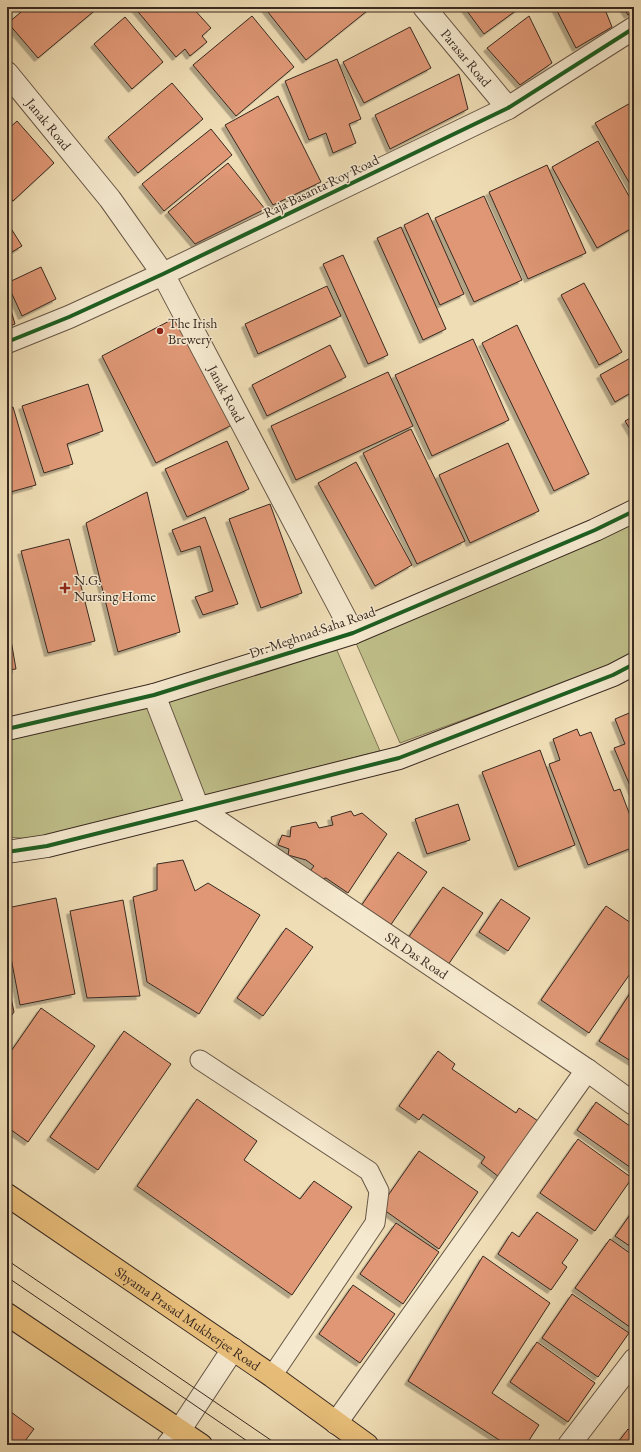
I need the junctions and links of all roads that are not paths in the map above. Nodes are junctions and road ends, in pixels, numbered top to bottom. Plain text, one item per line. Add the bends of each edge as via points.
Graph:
1 (424, 7) edge
2 (634, 28) edge
3 (7, 73) edge
4 (508, 108) junction
5 (163, 274) junction
6 (7, 342) edge
7 (634, 511) edge
8 (353, 633) junction
9 (634, 664) edge
10 (154, 695) junction
11 (7, 729) edge
12 (198, 808) junction
13 (7, 852) edge
14 (200, 1060) dead end
15 (587, 1070) junction
16 (634, 1104) edge
17 (7, 1195) edge
18 (7, 1314) edge
19 (233, 1349) junction
20 (634, 1360) edge
21 (272, 1376) junction
22 (336, 1422) junction
23 (174, 1438) edge
24 (201, 1445) edge
25 (367, 1445) edge
26 (570, 1445) edge

1 - 4 street, Parasar Road
2 - 4 street, Raja Basanta Roy Road
3 - 5 street, Janak Road via 110,199
4 - 5 street, Raja Basanta Roy Road
5 - 6 street, Raja Basanta Roy Road
5 - 8 street, Janak Road
7 - 8 street, Dr. Meghnad Saha Road
8 - 10 street, Dr. Meghnad Saha Road
9 - 12 street via 613,675 399,758
10 - 11 street, Dr. Meghnad Saha Road
10 - 12 street
12 - 13 street via 47,846
12 - 15 street, SR Das Road
14 - 21 lane via 369,1171 379,1191 375,1223
15 - 16 street, SR Das Road
15 - 22 street
17 - 19 main road, Shyama Prasad Mukherjee Road
18 - 23 main road
19 - 21 main road, Shyama Prasad Mukherjee Road
19 - 23 street
20 - 26 street
21 - 22 main road, Shyama Prasad Mukherjee Road
22 - 25 main road, Shyama Prasad Mukherjee Road
23 - 24 main road

